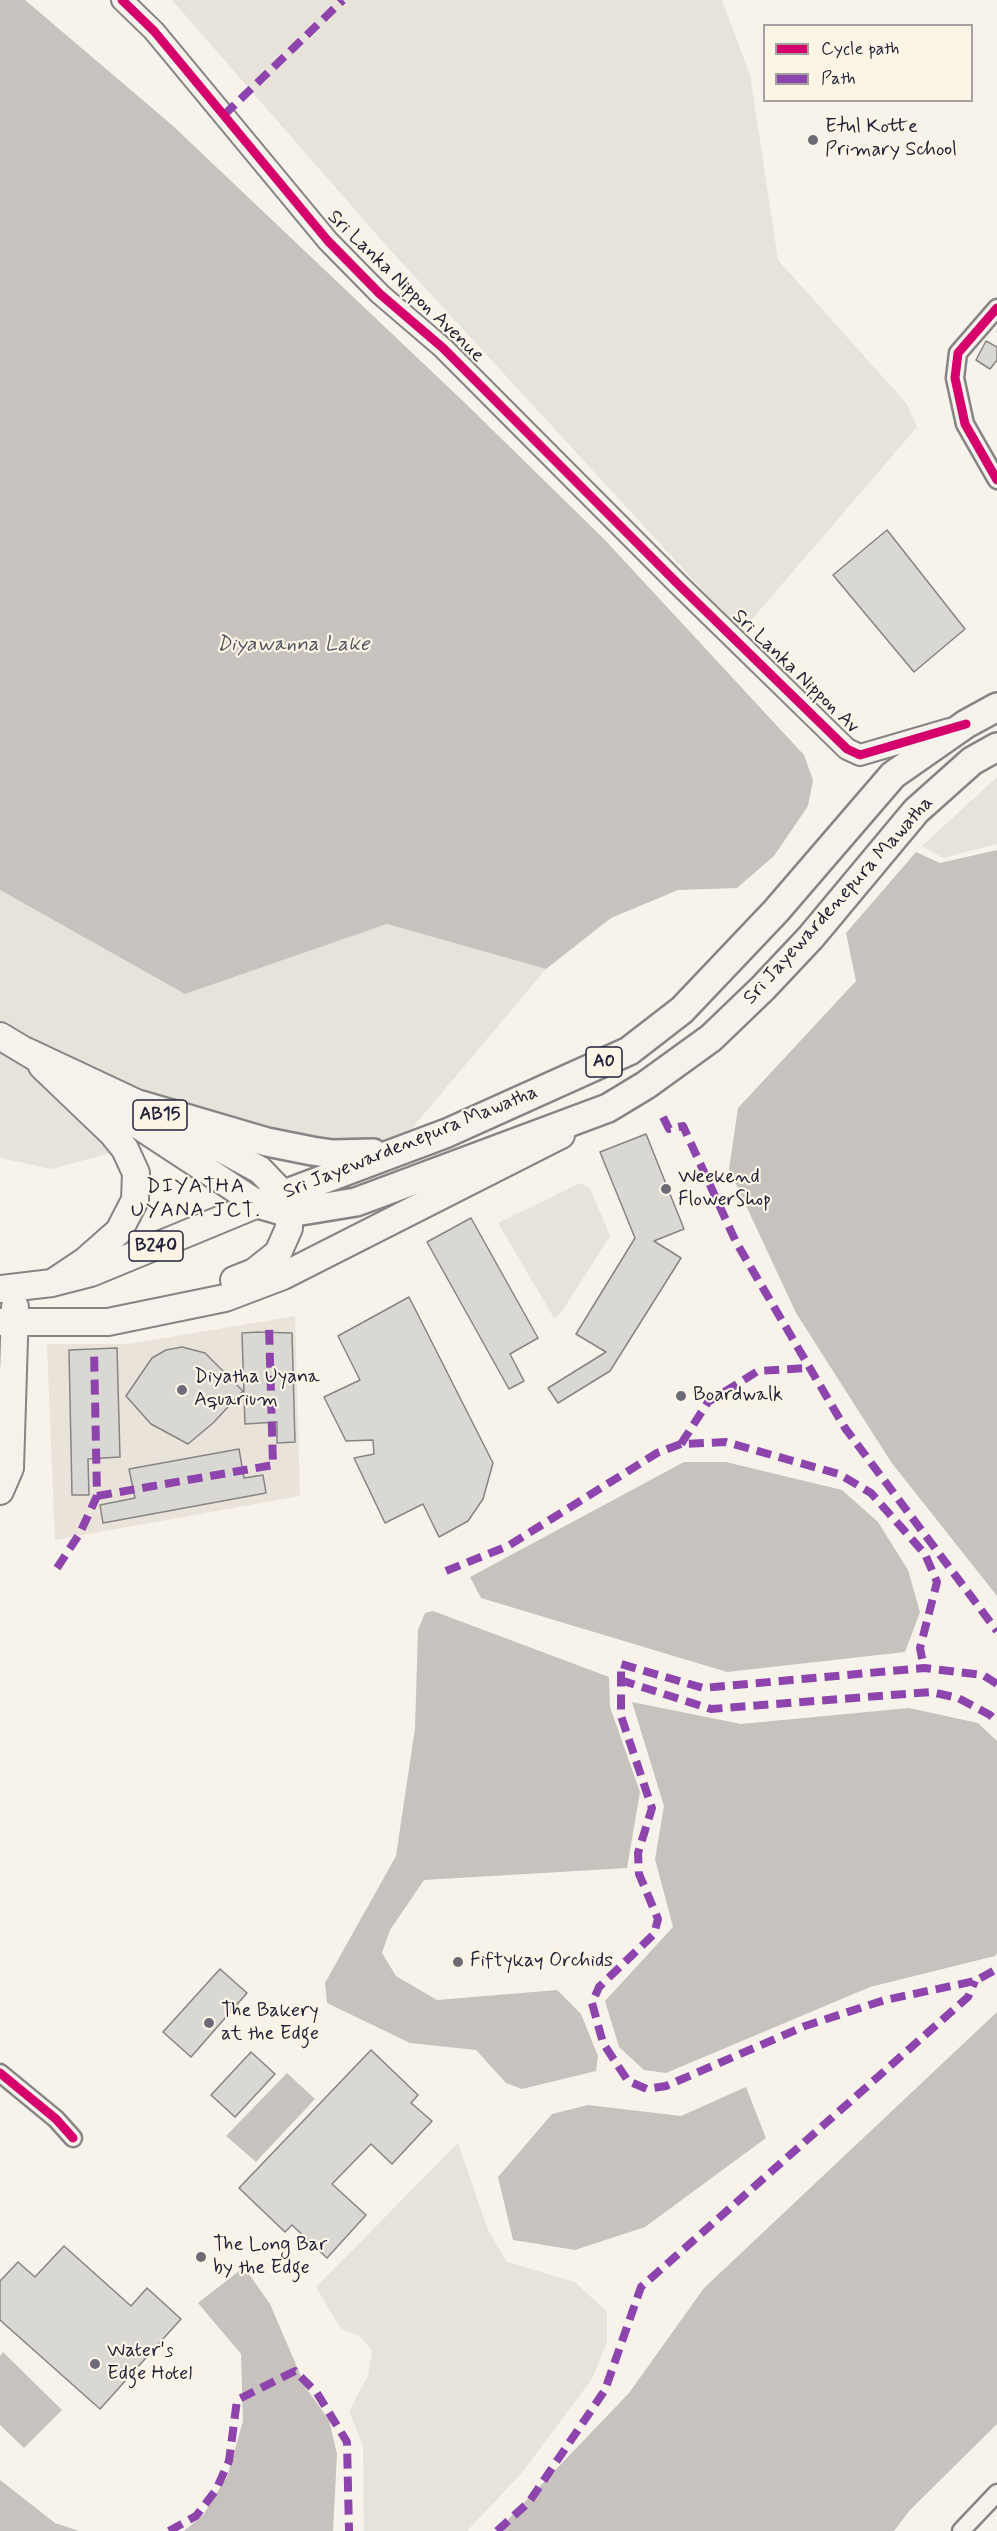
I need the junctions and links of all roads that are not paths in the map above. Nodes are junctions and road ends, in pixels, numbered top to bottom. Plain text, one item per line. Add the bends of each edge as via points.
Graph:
1 (122, 0) edge
2 (997, 308) edge
3 (997, 480) edge
4 (679, 585) joint
5 (997, 707) edge
6 (966, 724) junction
7 (997, 747) edge
8 (0, 1036) edge
9 (26, 1051) junction
10 (141, 1105) junction
11 (608, 1108) junction
12 (392, 1152) junction
13 (258, 1204) junction
14 (286, 1204) junction
15 (52, 1283) junction
16 (8, 1288) edge
17 (149, 1314) junction
18 (7, 1323) edge
19 (0, 1491) edge
20 (0, 2073) edge
21 (73, 2138) dead end
22 (997, 2493) edge
23 (961, 2531) edge

1 - 4 street, Sri Lanka Nippon Avenue via 154,31 328,241 380,294 443,348
2 - 3 street via 958,353 955,378 965,424
4 - 6 street, Sri Lanka Nippon Av via 847,749 860,755
5 - 6 highway, Sri Jayewardenepura Mawatha / A0
6 - 12 highway, Sri Jayewardenepura Mawatha / A0 via 893,775 776,911 682,1010 629,1051 447,1133
7 - 11 highway, Sri Jayewardenepura Mawatha / A0 via 972,761 916,811 810,937 711,1038
8 - 9 main road, AB15
9 - 10 main road, AB15
9 - 13 main road, AB15
9 - 15 main road via 112,1133 136,1173 135,1200 119,1231
10 - 12 highway via 312,1151
10 - 14 main road, AB15 via 260,1170
11 - 14 highway, Sri Jayewardenepura Mawatha / A0 via 356,1202
11 - 17 main road via 283,1276 225,1298
12 - 14 highway, Sri Jayewardenepura Mawatha / A0
13 - 14 highway, Sri Jayewardenepura Mawatha / A0
13 - 15 main road, B240 via 91,1273
14 - 17 main road via 289,1228 278,1253 254,1272
15 - 16 main road, B240
16 - 18 main road
17 - 18 main road via 108,1322
18 - 19 main road via 10,1468
20 - 21 street
22 - 23 street

